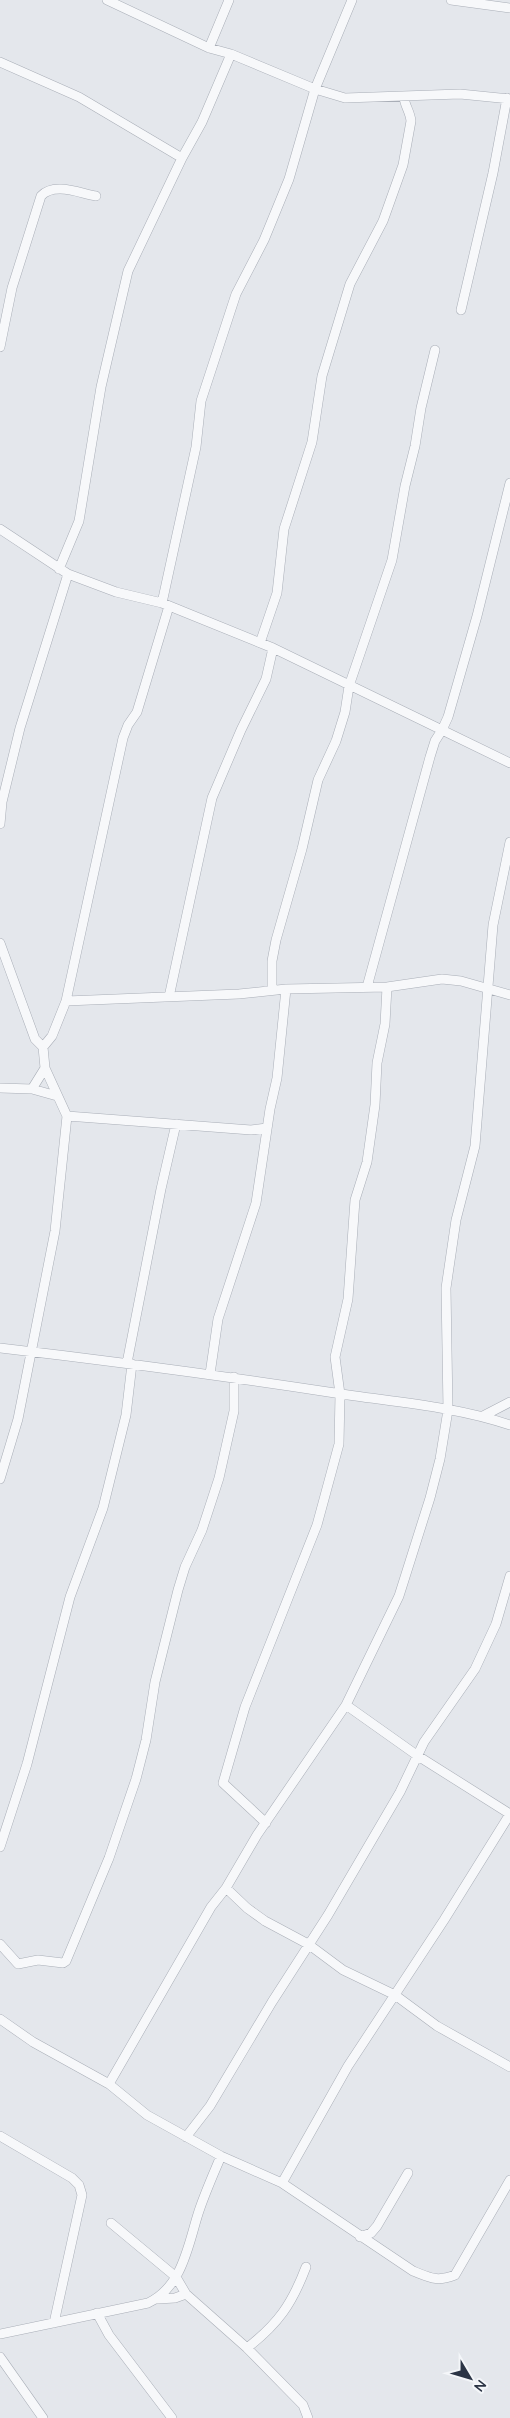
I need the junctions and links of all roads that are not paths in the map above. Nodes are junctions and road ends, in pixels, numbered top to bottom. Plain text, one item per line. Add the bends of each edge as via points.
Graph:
1 (108, 0) edge
2 (229, 0) edge
3 (352, 0) edge
4 (452, 0) edge
5 (510, 8) edge
6 (209, 48) junction
7 (231, 54) junction
8 (0, 62) edge
9 (315, 89) junction
10 (404, 96) junction
11 (508, 98) edge
12 (182, 158) junction
13 (96, 196) dead end
14 (460, 310) dead end
15 (0, 347) edge
16 (434, 350) dead end
17 (510, 483) edge
18 (0, 529) edge
19 (59, 570) junction
20 (68, 574) junction
21 (165, 604) junction
22 (260, 643) junction
23 (273, 648) junction
24 (349, 686) junction
25 (442, 730) junction
26 (510, 763) edge
27 (1, 802) edge
28 (0, 824) edge
29 (510, 842) edge
30 (0, 943) edge
31 (367, 987) junction
32 (387, 987) junction
33 (286, 989) junction
34 (488, 989) junction
35 (272, 990) junction
36 (510, 995) edge
37 (169, 997) junction
38 (66, 1001) junction
39 (43, 1047) junction
40 (45, 1068) junction
41 (0, 1088) edge
42 (32, 1089) junction
43 (57, 1096) junction
44 (67, 1116) junction
45 (176, 1124) junction
46 (267, 1128) junction
47 (0, 1348) edge
48 (32, 1352) junction
49 (130, 1363) junction
50 (210, 1374) junction
51 (234, 1377) junction
52 (340, 1394) junction
53 (510, 1402) edge
54 (448, 1410) junction
55 (483, 1416) junction
56 (510, 1425) edge
57 (0, 1479) edge
58 (510, 1576) edge
59 (346, 1705) junction
60 (418, 1756) junction
61 (510, 1814) edge
62 (266, 1823) junction
63 (0, 1848) edge
64 (226, 1888) junction
65 (0, 1944) edge
66 (308, 1944) junction
67 (396, 1995) junction
68 (0, 2019) edge
69 (510, 2067) edge
70 (109, 2084) junction
71 (0, 2136) edge
72 (186, 2137) junction
73 (221, 2156) junction
74 (408, 2172) dead end
75 (510, 2180) edge
76 (282, 2183) junction
77 (111, 2223) dead end
78 (360, 2237) junction
79 (306, 2267) dead end
80 (176, 2277) junction
81 (186, 2294) junction
82 (158, 2299) junction
83 (97, 2313) junction
84 (54, 2322) junction
85 (0, 2334) edge
86 (247, 2348) junction
87 (0, 2357) edge
88 (43, 2418) edge
89 (172, 2418) edge
90 (308, 2418) edge

1 - 6 street
2 - 6 street
3 - 9 street
4 - 5 street
6 - 7 street
7 - 9 street
7 - 12 street via 202,122
8 - 12 street via 79,97
9 - 10 street via 352,98
9 - 21 street via 289,179 264,240 236,294 201,401 196,448
10 - 11 street via 460,94
10 - 22 street via 411,121 403,165 383,221 350,284 322,376 312,442 284,529 277,593
11 - 14 street
12 - 19 street via 128,271 101,387 80,521
13 - 15 street via 54,188 41,196 12,288
16 - 24 street via 404,486 392,560
17 - 25 street via 474,625
18 - 19 street
19 - 20 street
20 - 21 street via 116,592
20 - 27 street via 20,728
21 - 22 street
21 - 38 street via 137,712 123,738
22 - 23 street
23 - 24 street
23 - 37 street via 266,679 212,798
24 - 25 street
24 - 35 street via 336,741 318,780 276,940
25 - 26 street
25 - 31 street via 435,741
27 - 28 street
29 - 34 street via 493,926
30 - 39 street via 35,1039
31 - 32 street
31 - 33 street
32 - 34 street via 442,979
32 - 52 street via 367,1162 355,1200 348,1299 335,1357
33 - 35 street
33 - 46 street via 277,1078
34 - 36 street
34 - 54 street via 475,1146 456,1220 446,1288
35 - 37 street
37 - 38 street
38 - 39 street via 52,1036
39 - 40 street
40 - 42 street
40 - 43 street
41 - 42 street
42 - 43 street
43 - 44 street
44 - 45 street
44 - 48 street via 54,1231
45 - 46 street via 251,1130
45 - 49 street
46 - 50 street via 256,1203 218,1319
47 - 48 street
48 - 49 street
48 - 57 street via 18,1419
49 - 50 street
49 - 63 street via 126,1415 103,1508 70,1597 27,1764
50 - 51 street
51 - 52 street
51 - 65 street via 234,1411 219,1478 183,1574 155,1682 136,1779 109,1858 63,1963 38,1960 18,1964
52 - 54 street
52 - 62 street via 339,1444 317,1525 245,1707 223,1783
53 - 55 street
54 - 55 street
54 - 59 street via 440,1459 399,1596
55 - 56 street
58 - 60 street via 496,1624 475,1669 424,1742
59 - 60 street
59 - 62 street
60 - 61 street
60 - 66 street via 400,1792
61 - 67 street
62 - 64 street
64 - 66 street via 265,1921
64 - 70 street via 211,1907
66 - 67 street via 343,1970
66 - 72 street via 221,2089
67 - 69 street via 437,2026
67 - 76 street via 348,2066
68 - 70 street via 33,2042
70 - 72 street via 147,2115
71 - 84 street via 72,2178 81,2190
72 - 73 street
73 - 76 street
73 - 80 street
74 - 78 street via 377,2226 371,2233
75 - 78 street via 454,2275 448,2278 434,2279 413,2271
76 - 78 street
77 - 80 street
79 - 86 street via 287,2309
80 - 81 street
80 - 82 street
81 - 82 street
81 - 86 street
82 - 83 street
83 - 84 street
83 - 89 street
84 - 85 street
86 - 90 street via 303,2405
87 - 88 street

